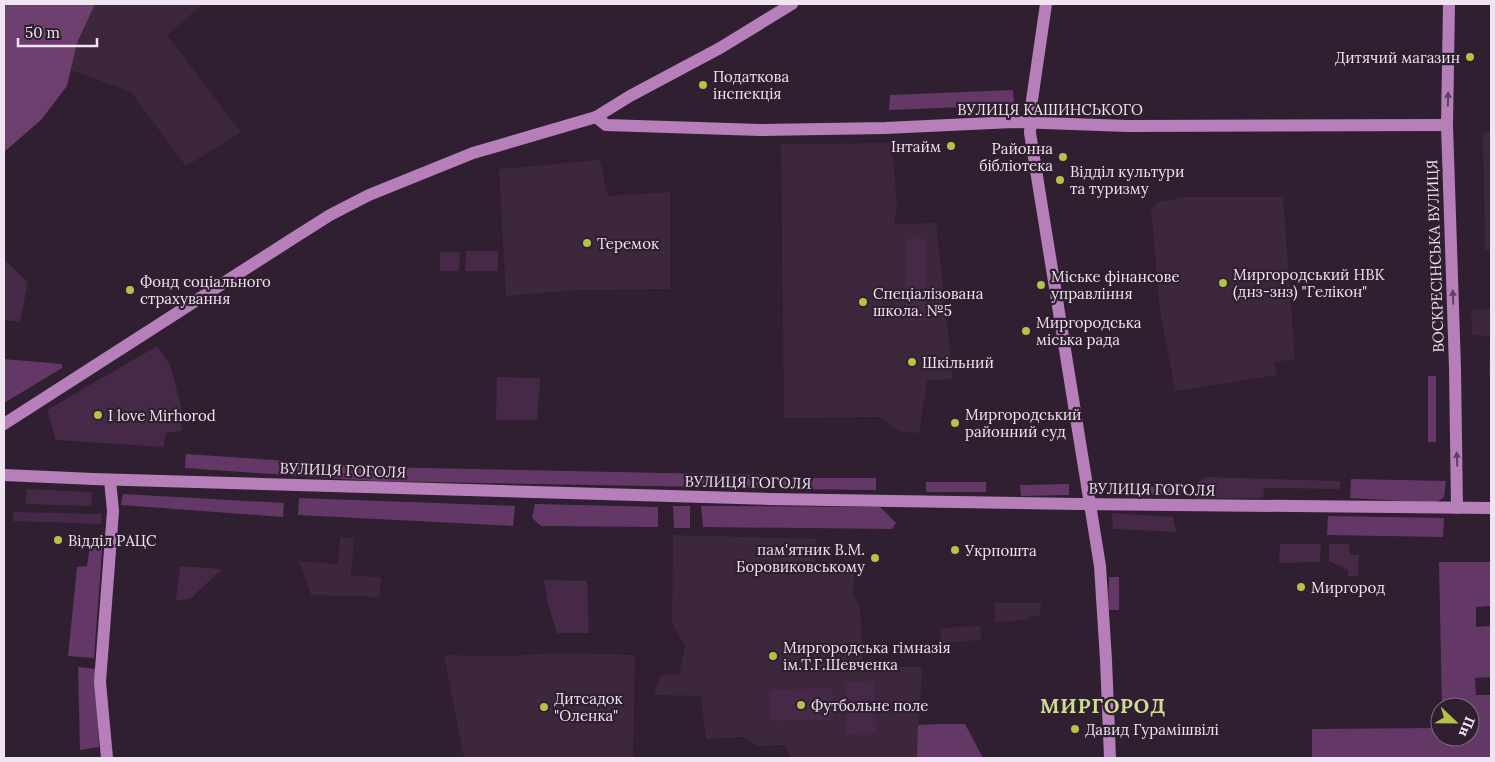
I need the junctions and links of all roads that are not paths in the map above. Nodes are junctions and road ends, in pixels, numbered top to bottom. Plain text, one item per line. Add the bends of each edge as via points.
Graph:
1 (792, 4) edge
2 (1046, 4) edge
3 (1449, 4) edge
4 (596, 117) junction
5 (1030, 123) junction
6 (1447, 125) junction
7 (4, 424) edge
8 (4, 475) edge
9 (110, 480) junction
10 (1091, 504) junction
11 (1458, 508) junction
12 (1491, 508) edge
13 (107, 758) edge
14 (1110, 758) edge

1 - 4 street
2 - 5 street
6 -> 3 street, ВОСКРЕСІНСЬКА ВУЛИЦЯ
4 - 5 street, ВУЛИЦЯ КАШИНСЬКОГО via 606,125 760,130
4 - 7 street via 473,153 369,195 330,215
5 - 6 street, ВУЛИЦЯ КАШИНСЬКОГО via 1127,126
5 - 10 street
11 -> 6 street, ВОСКРЕСІНСЬКА ВУЛИЦЯ
8 - 9 street, ВУЛИЦЯ ГОГОЛЯ
9 - 10 street, ВУЛИЦЯ ГОГОЛЯ via 779,499
9 - 13 street via 113,511 100,682
10 - 11 street, ВУЛИЦЯ ГОГОЛЯ
10 - 14 street via 1100,566
11 - 12 street, ВУЛИЦЯ ГОГОЛЯ

